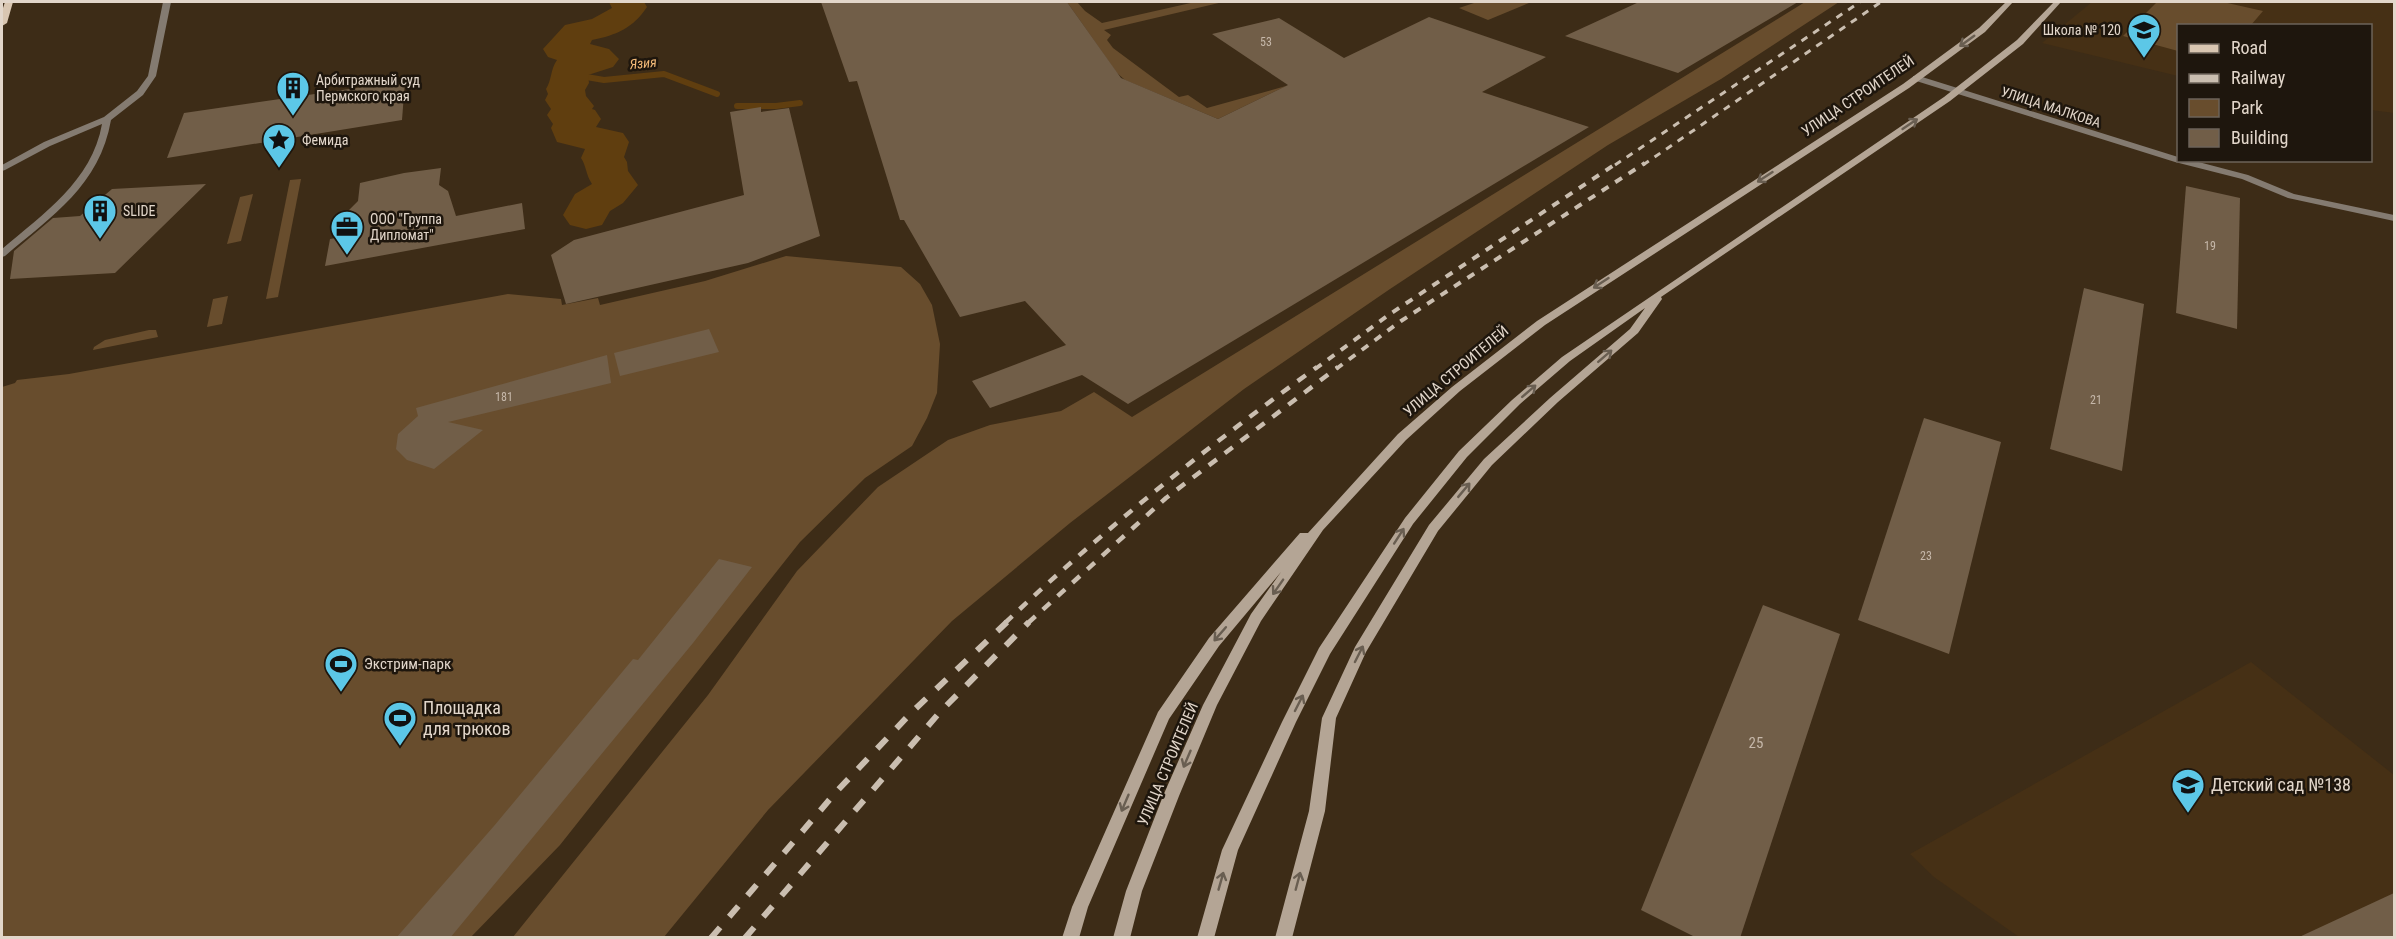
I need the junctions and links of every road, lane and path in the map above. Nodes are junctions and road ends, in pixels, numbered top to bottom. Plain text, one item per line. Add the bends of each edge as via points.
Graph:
1 (9, 2) edge
2 (167, 2) edge
3 (2009, 2) edge
4 (2057, 2) edge
5 (2, 23) edge
6 (1916, 78) junction
7 (1957, 91) junction
8 (107, 119) junction
9 (2177, 159) edge
10 (2187, 162) edge
11 (2, 168) edge
12 (2394, 218) edge
13 (2, 255) edge
14 (1663, 291) junction
15 (1402, 437) junction
16 (1070, 938) edge
17 (1121, 938) edge
18 (1205, 938) edge
19 (1283, 938) edge

1 - 5 main road
2 - 8 street via 152,76 140,93
3 -> 6 main road, УЛИЦА СТРОИТЕЛЕЙ via 1982,30
4 - 7 main road via 2020,42
6 - 7 street, УЛИЦА МАЛКОВА
6 -> 15 main road, УЛИЦА СТРОИТЕЛЕЙ via 1541,323 1456,388
7 - 9 street, УЛИЦА МАЛКОВА
14 -> 7 main road
8 - 11 street
8 - 13 street via 102,147 83,178
10 - 12 street, УЛИЦА МАЛКОВА via 2245,177 2290,196
18 -> 14 main road via 1230,850 1289,722 1324,652 1409,521 1463,454 1516,402 1566,359
19 -> 14 main road via 1317,811 1329,718 1366,641 1432,528 1488,462 1634,331
15 -> 16 main road via 1308,532 1214,642 1162,716
15 -> 17 main road, УЛИЦА СТРОИТЕЛЕЙ via 1319,527 1256,618 1210,705 1171,796 1134,891

